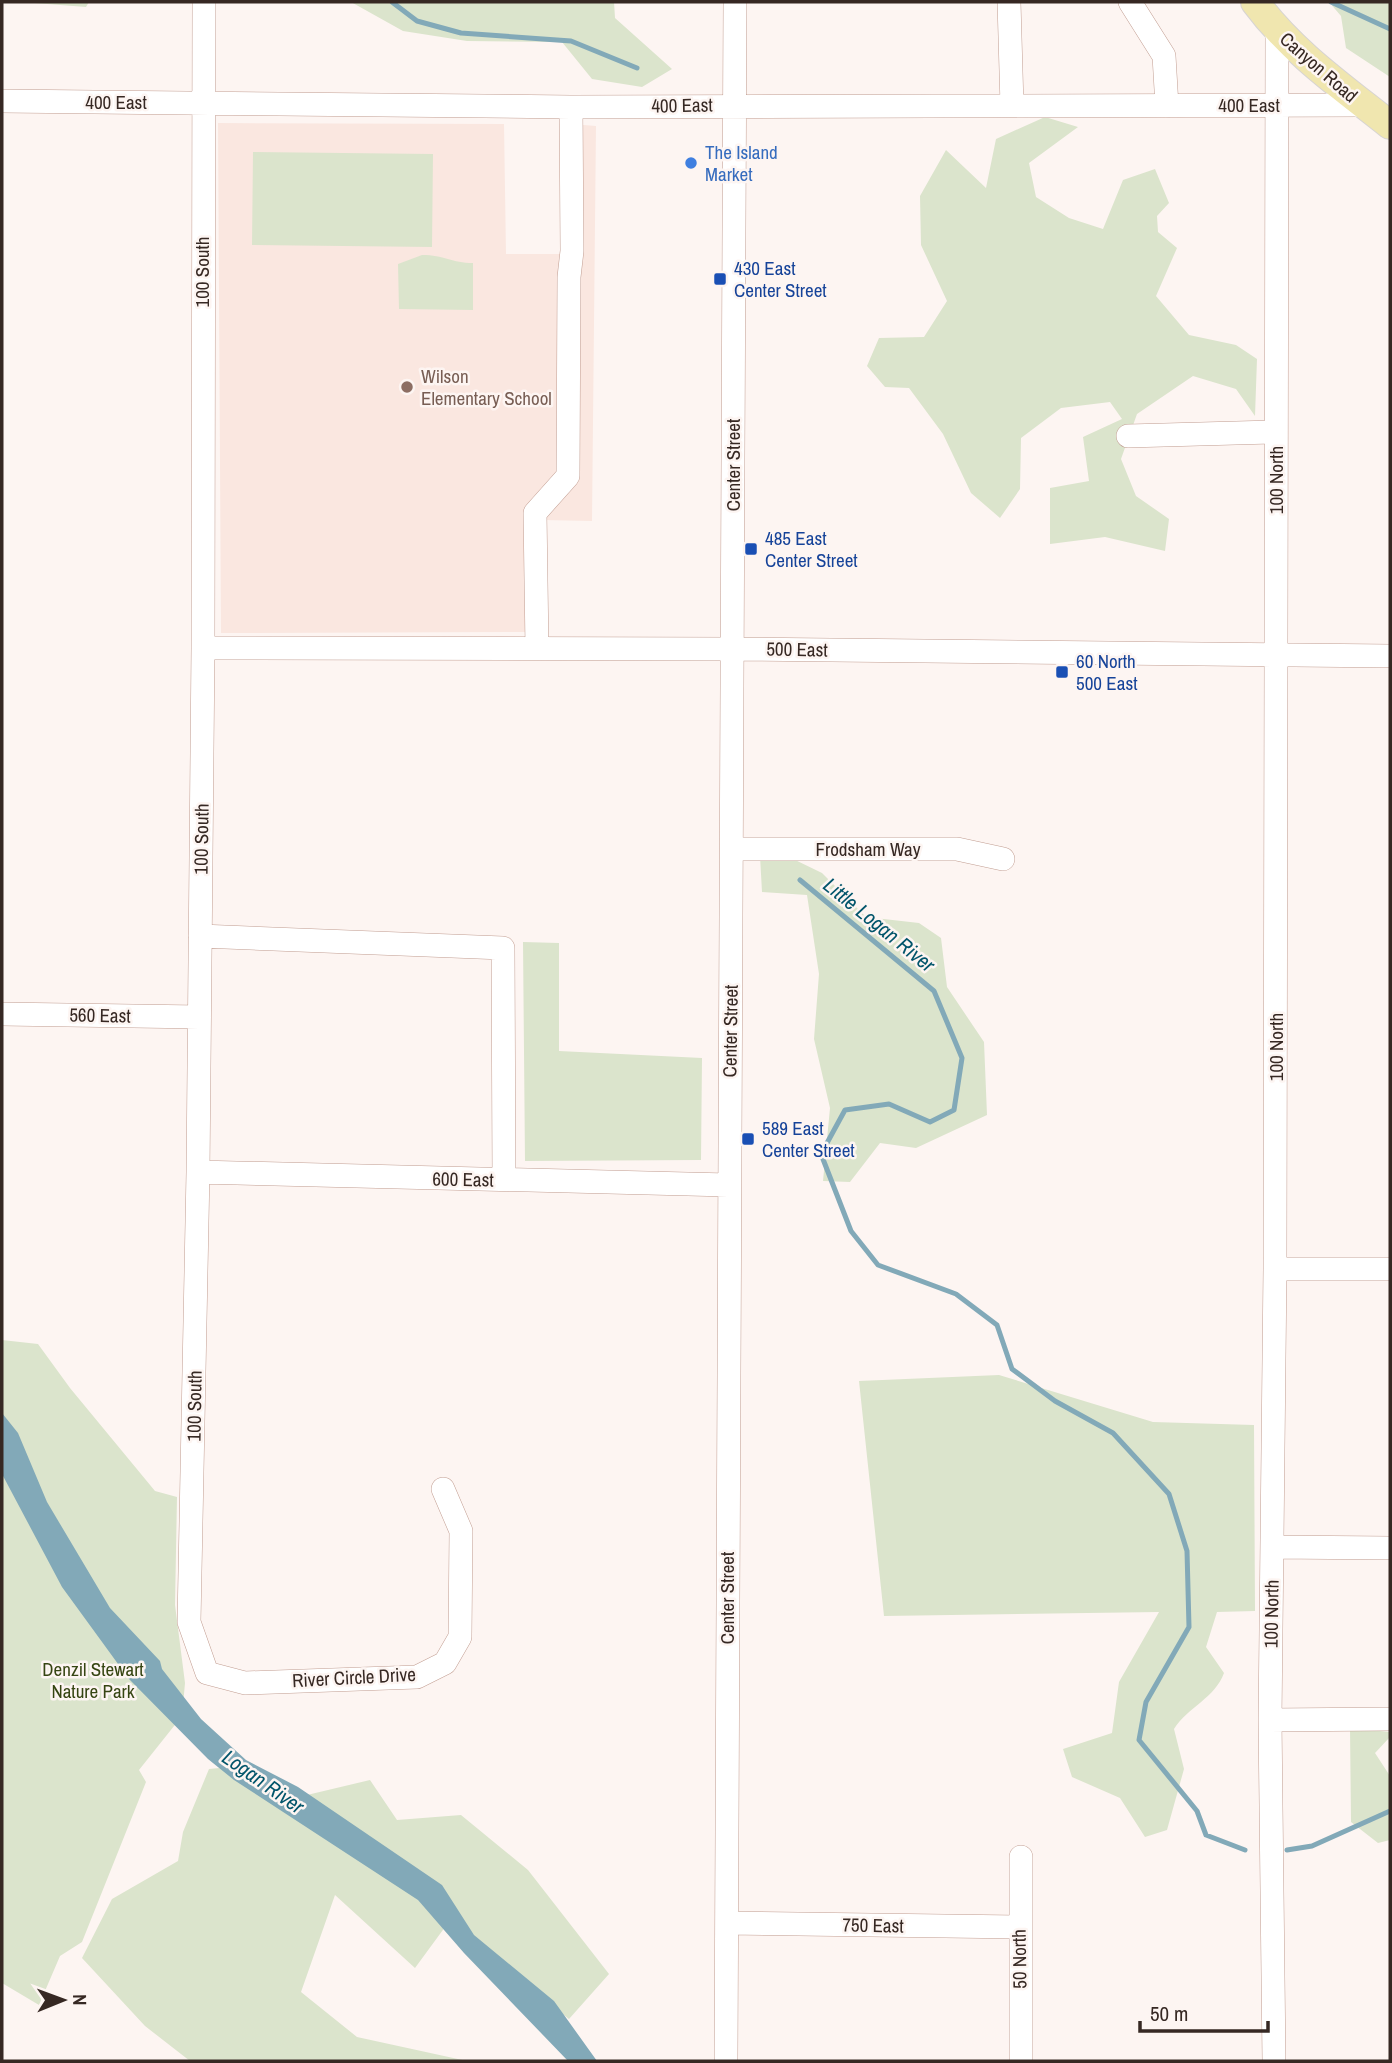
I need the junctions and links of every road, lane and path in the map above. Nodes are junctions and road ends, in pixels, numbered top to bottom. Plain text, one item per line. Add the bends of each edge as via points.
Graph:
1 (204, 2) edge
2 (735, 2) edge
3 (1009, 2) edge
4 (1130, 2) edge
5 (1255, 2) edge
6 (1277, 32) junction
7 (2, 101) edge
8 (203, 102) junction
9 (735, 105) junction
10 (1363, 105) junction
11 (1012, 106) junction
12 (1167, 106) junction
13 (1277, 106) junction
14 (570, 107) junction
15 (1390, 125) edge
16 (1276, 432) junction
17 (1128, 436) dead end
18 (203, 648) junction
19 (537, 648) junction
20 (731, 649) junction
21 (1276, 655) junction
22 (1390, 656) edge
23 (732, 849) junction
24 (1003, 859) dead end
25 (200, 936) junction
26 (2, 1014) edge
27 (199, 1017) junction
28 (198, 1172) junction
29 (505, 1180) junction
30 (728, 1185) junction
31 (1275, 1269) junction
32 (1388, 1269) dead end
33 (443, 1489) dead end
34 (1272, 1547) junction
35 (1390, 1548) edge
36 (207, 1673) joint
37 (1390, 1719) edge
38 (1270, 1720) junction
39 (1021, 1857) dead end
40 (727, 1923) junction
41 (1019, 1927) junction
42 (726, 2061) edge
43 (1021, 2061) edge
44 (1274, 2061) edge

1 - 8 street, 100 South
2 - 9 street, Center Street
3 - 11 street
4 - 12 street via 1164,56
5 - 6 main road, Canyon Road
6 - 10 main road, Canyon Road
6 - 13 street, 100 North
7 - 8 street, 400 East
8 - 14 street, 400 East
8 - 18 street, 100 South
9 - 11 street, 400 East
9 - 14 street, 400 East
9 - 20 street, Center Street
10 - 13 street, 400 East
10 - 15 main road, Canyon Road
11 - 12 street, 400 East
12 - 13 street, 400 East
13 - 16 street, 100 North
14 - 19 street via 568,476 535,513
16 - 17 street
16 - 21 street, 100 North
18 - 19 street, 500 East
18 - 25 street, 100 South
19 - 20 street, 500 East
20 - 21 street, 500 East
20 - 23 street, Center Street
21 - 22 street, 500 East
21 - 31 street, 100 North
23 - 24 street, Frodsham Way via 957,849
23 - 30 street, Center Street
25 - 27 street, 100 South
25 - 29 street via 503,948
26 - 27 street, 560 East
27 - 28 street, 100 South
28 - 29 street, 600 East
28 - 36 street, 100 South via 190,1622
29 - 30 street, 600 East
30 - 40 street, Center Street
31 - 32 street
31 - 34 street, 100 North
33 - 36 street, River Circle Drive via 461,1531 460,1637 445,1663 417,1677 245,1683
34 - 35 street
34 - 38 street, 100 North
37 - 38 street
38 - 44 street, 100 North
39 - 41 street, 50 North
40 - 41 street, 750 East
40 - 42 street, Center Street
41 - 43 street, 50 North

